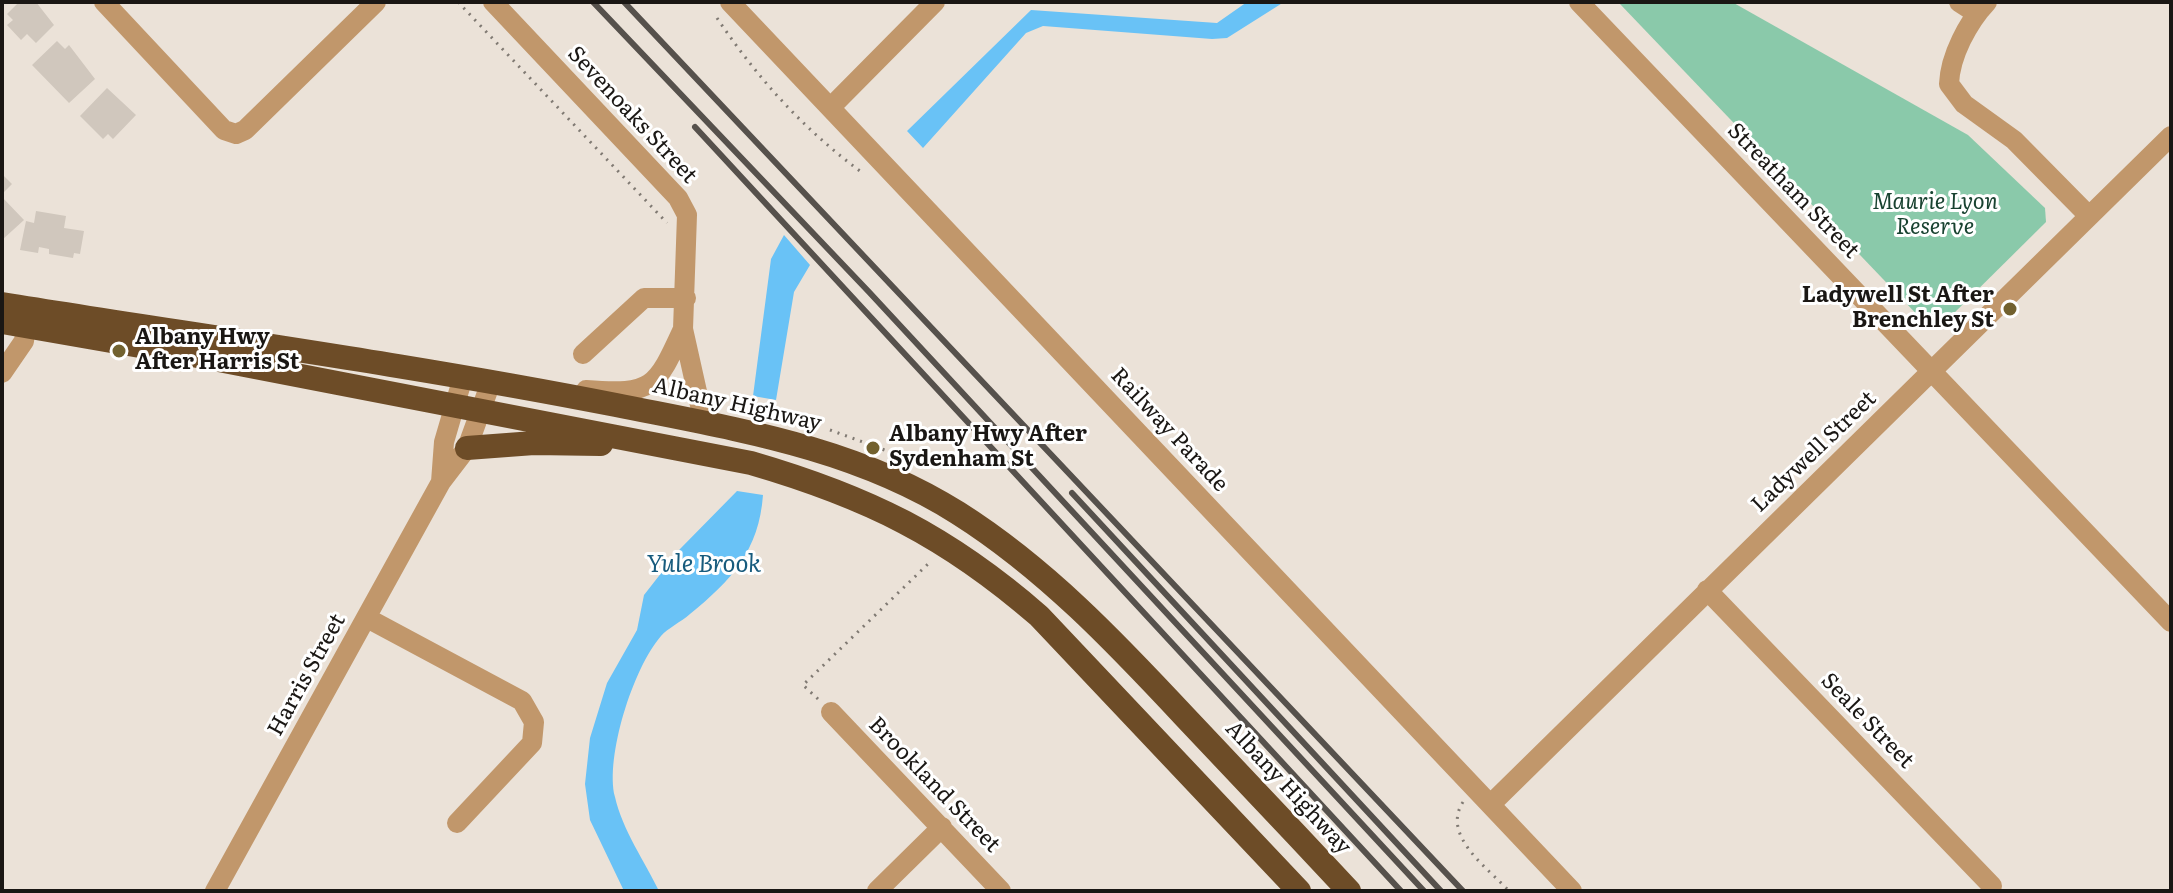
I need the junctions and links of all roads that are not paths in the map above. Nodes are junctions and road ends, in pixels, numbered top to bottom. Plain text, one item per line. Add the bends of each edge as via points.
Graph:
1 (104, 2) edge
2 (376, 2) edge
3 (493, 2) edge
4 (730, 2) edge
5 (935, 2) edge
6 (1579, 2) edge
7 (1974, 6) edge
8 (831, 107) junction
9 (2171, 136) edge
10 (2088, 215) junction
11 (686, 298) junction
12 (2, 304) edge
13 (14, 324) edge
14 (683, 329) junction
15 (583, 354) dead end
16 (1932, 371) junction
17 (2, 373) edge
18 (463, 377) junction
19 (503, 383) junction
20 (454, 405) junction
21 (482, 411) junction
22 (704, 423) junction
23 (467, 448) junction
24 (694, 451) junction
25 (441, 482) junction
26 (1707, 590) junction
27 (367, 618) junction
28 (2171, 622) edge
29 (831, 712) road end
30 (1491, 804) junction
31 (457, 823) dead end
32 (942, 827) junction
33 (1992, 886) dead end
34 (215, 891) edge
35 (877, 891) edge
36 (1001, 891) edge
37 (1299, 891) edge
38 (1349, 891) edge
39 (1572, 891) edge

1 - 2 street via 224,130 236,134
3 - 11 street, Sevenoaks Street via 678,198 687,215
4 - 8 street, Railway Parade
5 - 8 street
6 - 16 street, Streatham Street
7 - 10 street via 1949,69 1954,94 2014,140
8 - 30 street, Railway Parade
9 - 10 street, Ladywell Street
10 - 16 street, Ladywell Street
11 - 14 street, Sevenoaks Street
11 - 15 street via 644,298
12 - 18 highway, Albany Highway
13 - 17 street via 24,341
13 - 20 highway
14 - 19 street, Sevenoaks Street via 662,376 637,390
14 - 22 street, Sevenoaks Street
16 - 26 street, Ladywell Street
16 - 28 street, Streatham Street
18 - 19 highway, Albany Highway
18 - 20 street, Harris Street
19 - 21 street, Harris Street
19 - 22 highway, Albany Highway
20 - 21 highway
20 - 25 street, Harris Street
21 - 23 street, Harris Street
21 - 24 highway
22 - 38 highway, Albany Highway via 801,443 859,463 920,490 986,532 1044,575 1094,622
23 - 24 highway via 534,443 601,444 659,455
23 - 25 street, Harris Street
24 - 37 highway via 824,485 909,521 1001,583 1039,616
25 - 27 street, Harris Street
26 - 30 street, Ladywell Street
26 - 33 street, Seale Street
27 - 31 street via 522,701 534,722 532,743
27 - 34 street, Harris Street
29 - 32 street, Brookland Street
30 - 39 street, Railway Parade
32 - 35 street
32 - 36 street, Brookland Street

